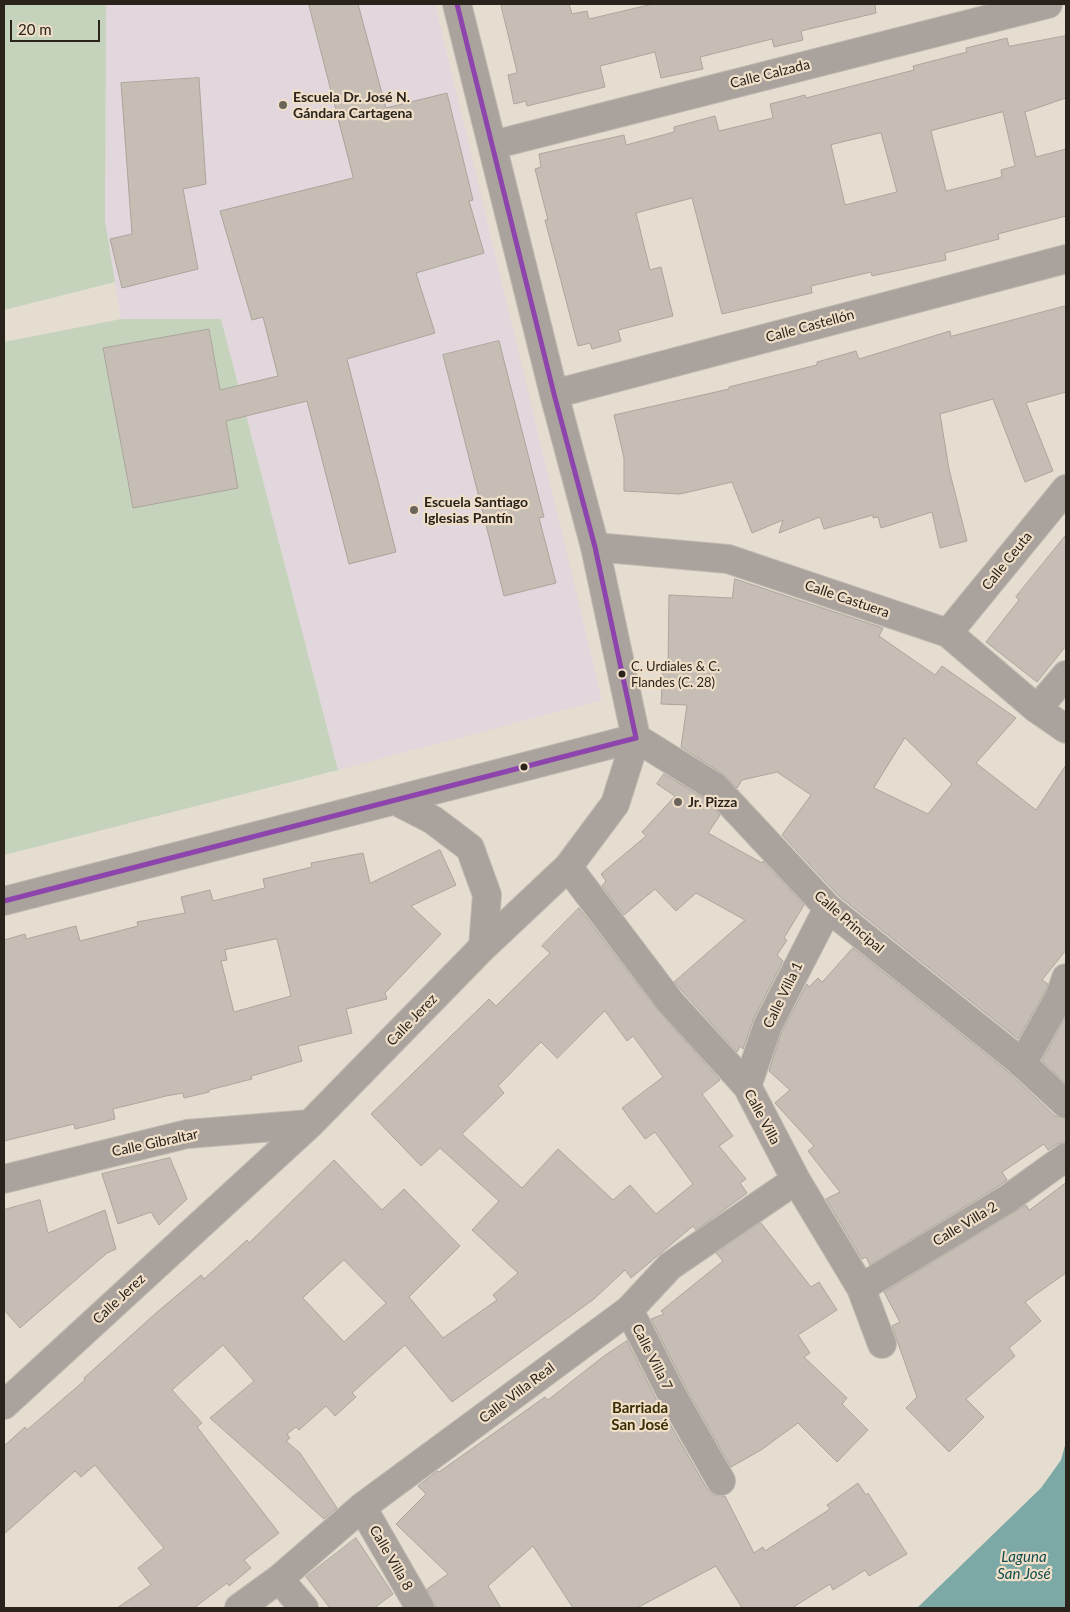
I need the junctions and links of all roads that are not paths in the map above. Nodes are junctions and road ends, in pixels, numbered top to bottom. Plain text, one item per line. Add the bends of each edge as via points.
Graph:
1 (457, 4) edge
2 (1048, 4) edge
3 (493, 145) junction
4 (1066, 259) edge
5 (554, 394) junction
6 (1066, 489) edge
7 (595, 547) junction
8 (948, 633) junction
9 (1066, 675) edge
10 (1038, 709) junction
11 (1066, 729) edge
12 (636, 738) junction
13 (396, 801) junction
14 (568, 867) junction
15 (4, 901) edge
16 (828, 908) junction
17 (483, 947) junction
18 (1066, 981) edge
19 (1022, 1064) junction
20 (746, 1086) junction
21 (1066, 1104) edge
22 (310, 1124) junction
23 (1066, 1157) edge
24 (4, 1179) edge
25 (796, 1180) junction
26 (861, 1288) junction
27 (629, 1310) junction
28 (882, 1344) dead end
29 (4, 1405) edge
30 (721, 1481) dead end
31 (362, 1507) junction
32 (279, 1579) junction
33 (239, 1608) edge
34 (304, 1608) edge
35 (420, 1608) edge

1 - 3 street, Calle Jerez
2 - 3 street, Calle Calzada
3 - 5 street, Calle Jerez
4 - 5 street, Calle Castellón
5 - 7 street, Calle Jerez
6 - 8 street, Calle Ceuta
7 - 8 street, Calle Castuera via 728,559
7 - 12 street, Calle Jerez
8 - 10 street, Calle Castuera
9 - 10 street
10 - 11 street, Calle Castuera
12 - 13 street
12 - 14 street, Calle Jerez via 615,804
12 - 16 street, Calle Principal via 715,787
13 - 15 street
13 - 17 street via 433,820 470,848 487,895
14 - 17 street, Calle Jerez
14 - 20 street, Calle Villa via 671,1003
16 - 19 street, Calle Principal
16 - 20 street, Calle Villa 1 via 768,1024
17 - 22 street, Calle Jerez
18 - 19 street
19 - 21 street, Calle Principal
20 - 25 street, Calle Villa
22 - 24 street, Calle Gibraltar via 186,1134
22 - 29 street, Calle Jerez
23 - 26 street, Calle Villa 2 via 1009,1198
25 - 26 street, Calle Villa
25 - 27 street, Calle Villa Real via 670,1266
26 - 28 street, Calle Villa
27 - 30 street, Calle Villa 7
27 - 31 street, Calle Villa Real
31 - 32 street, Calle Villa Real
31 - 35 street, Calle Villa 8
32 - 33 street, Calle Villa Real
32 - 34 street

